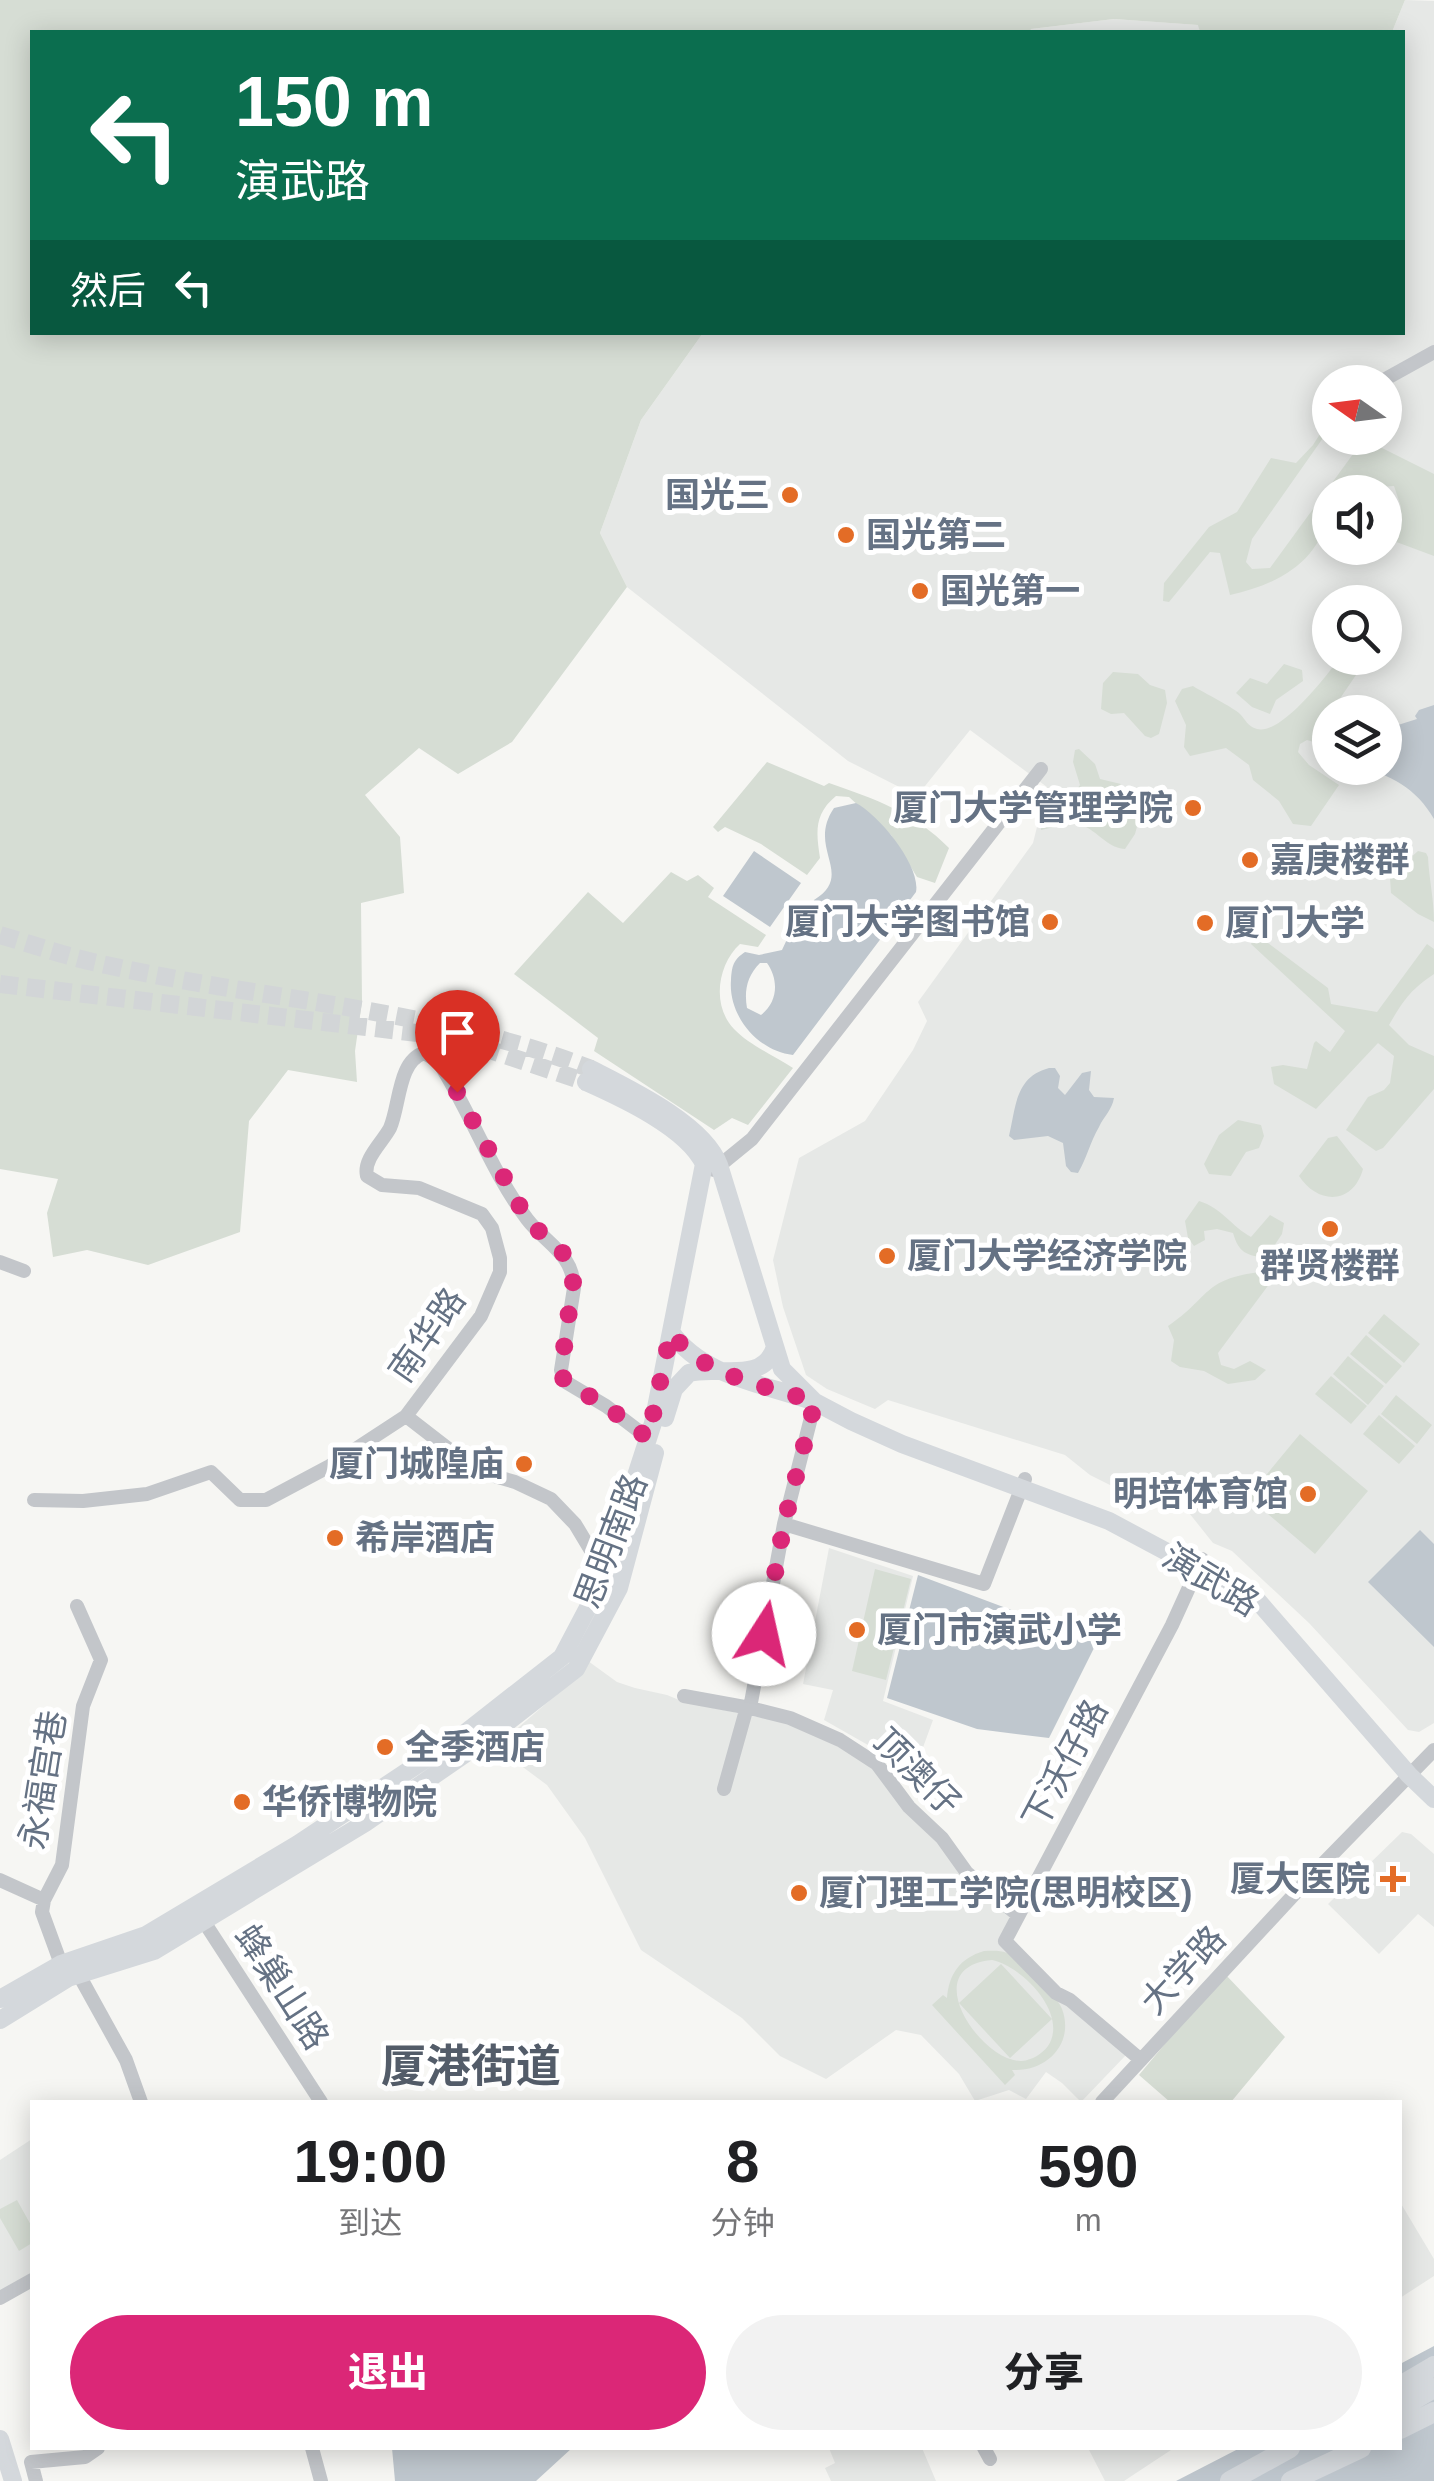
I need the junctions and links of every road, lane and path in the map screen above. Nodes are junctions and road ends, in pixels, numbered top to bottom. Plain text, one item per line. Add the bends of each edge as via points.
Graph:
1 (1434, 352) edge
2 (1402, 370) edge
3 (1040, 769) dead end
4 (719, 1166) junction
5 (702, 1180) junction
6 (735, 1217) junction
7 (693, 1219) junction
8 (0, 1262) edge
9 (24, 1271) dead end
10 (671, 1332) junction
11 (774, 1347) junction
12 (723, 1372) junction
13 (815, 1402) junction
14 (406, 1416) junction
15 (648, 1438) junction
16 (1024, 1484) junction
17 (34, 1500) dead end
18 (784, 1524) junction
19 (1200, 1564) junction
20 (592, 1600) junction
21 (77, 1606) dead end
22 (684, 1696) dead end
23 (748, 1708) junction
24 (1434, 1750) edge
25 (1412, 1771) junction
26 (1434, 1786) edge
27 (724, 1788) dead end
28 (1434, 1799) edge
29 (0, 1880) edge
30 (44, 1900) junction
31 (198, 1913) junction
32 (1018, 1915) junction
33 (61, 1964) junction
34 (79, 1975) junction
35 (0, 1999) edge
36 (0, 2020) edge
37 (1141, 2060) junction
38 (140, 2100) edge
39 (320, 2100) edge
40 (1104, 2100) edge
41 (30, 2281) edge
42 (0, 2298) edge
43 (1434, 2365) edge
44 (1405, 2383) edge
45 (1434, 2388) edge
46 (1402, 2407) edge
47 (1434, 2412) edge
48 (1402, 2428) edge
49 (0, 2439) edge
50 (95, 2450) edge
51 (313, 2450) edge
52 (1286, 2450) edge
53 (1331, 2450) edge
54 (1357, 2450) edge
55 (12, 2481) edge
56 (36, 2481) edge
57 (321, 2481) edge
58 (1230, 2481) edge
59 (1278, 2481) edge
60 (1291, 2481) edge

1 - 2 street
3 - 4 street via 752,1139
4 - 5 street
4 - 5 main road via 710,1145 650,1101 589,1076 687,1141 704,1164
4 - 6 main road
5 - 7 main road, 思明南路
6 - 7 main road via 712,1209
6 - 11 main road
7 - 10 main road, 思明南路
8 - 9 street
10 - 12 main road, 演武路 via 691,1356
10 - 15 main road, 思明南路
11 - 12 main road, 思明南路 via 766,1364 754,1370
11 - 13 main road via 782,1369
12 - 13 main road, 演武路
12 - 31 main road, 思明南路 via 696,1371 674,1388 619,1588 576,1669 381,1812
13 - 16 main road, 演武路
13 - 18 street
14 - 15 street, 南华路 via 480,1316 500,1272 498,1243 482,1214 367,1176 367,1162 396,1111 407,1066 424,1053 438,1061 528,1221 566,1256 574,1288 564,1381
14 - 17 street via 266,1500 240,1500 211,1472 147,1494
14 - 20 street, 南华路 via 478,1471 551,1498 596,1558
15 - 20 main road, 思明南路
16 - 18 street via 984,1584
16 - 19 main road, 演武路 via 1113,1511
18 - 23 street
19 - 25 main road, 演武路 via 1264,1592
19 - 32 street, 下沃仔路
20 - 31 main road, 思明南路 via 562,1657 465,1733
21 - 30 street, 永福宫巷 via 101,1660 83,1706 62,1865
22 - 23 street, 顶澳仔
23 - 27 street
23 - 32 street, 顶澳仔 via 790,1718 877,1764 967,1873
24 - 25 street, 大学路
25 - 26 main road, 演武路
25 - 28 main road, 演武路
25 - 37 street, 大学路
29 - 30 street
30 - 33 street, 永福宫巷 via 42,1912
31 - 33 main road, 思明南路
31 - 34 main road, 思明南路 via 154,1951
31 - 39 street, 蜂巢山路
32 - 37 street via 1005,1942 1056,1993
33 - 35 main road, 思明南路
34 - 36 main road, 思明南路
34 - 38 street
37 - 40 street, 大学路
41 - 42 street
43 - 44 highway
45 - 46 highway
47 - 48 highway
49 - 55 main road
50 - 56 street via 31,2462
51 - 57 street
52 - 58 highway
53 - 59 highway
54 - 60 highway

